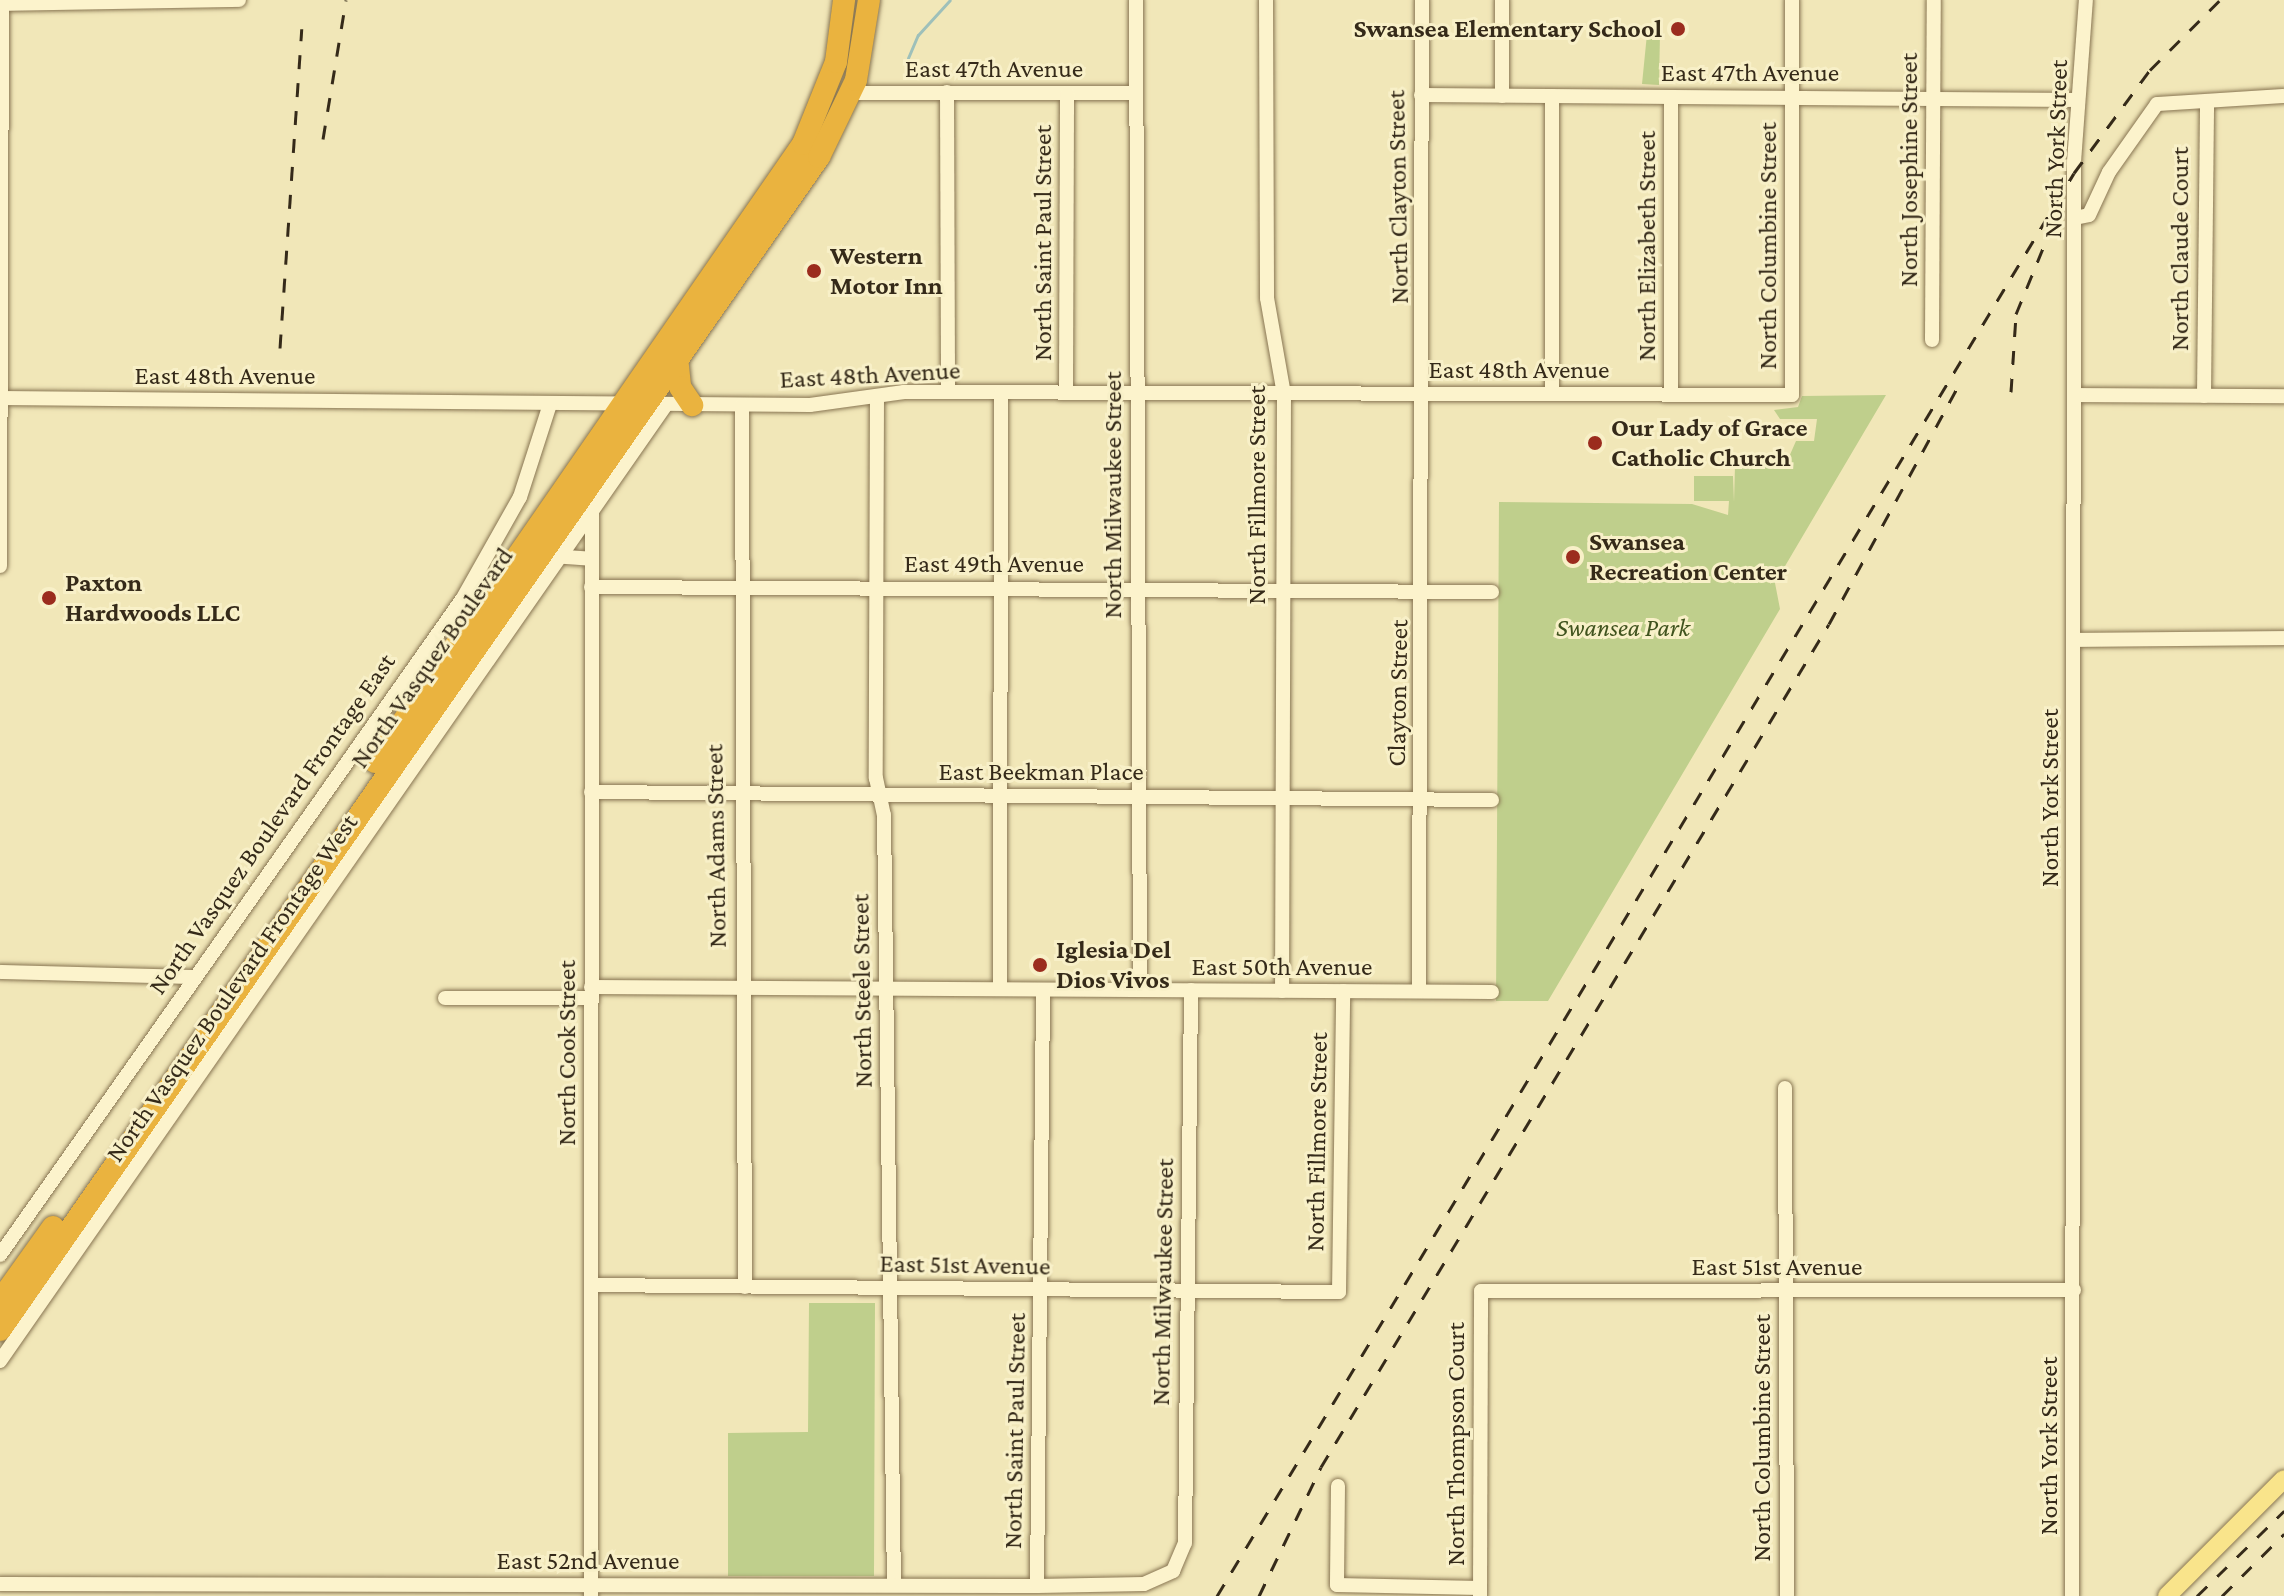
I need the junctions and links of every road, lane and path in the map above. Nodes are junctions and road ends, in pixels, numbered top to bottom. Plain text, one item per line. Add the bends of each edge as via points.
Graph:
1 (239, 0) edge
2 (844, 0) edge
3 (869, 0) edge
4 (1136, 0) edge
5 (1266, 0) edge
6 (1422, 0) edge
7 (1502, 0) edge
8 (1792, 0) edge
9 (1934, 0) edge
10 (2086, 0) edge
11 (2, 2) edge
12 (947, 92) junction
13 (851, 93) junction
14 (1067, 93) junction
15 (1136, 93) junction
16 (1421, 95) junction
17 (1502, 96) junction
18 (1552, 96) junction
19 (2284, 96) edge
20 (1671, 97) junction
21 (1793, 97) junction
22 (1933, 99) junction
23 (2078, 100) junction
24 (2207, 102) junction
25 (2075, 218) junction
26 (1932, 340) dead end
27 (677, 357) junction
28 (948, 392) junction
29 (1001, 393) junction
30 (1066, 393) junction
31 (1136, 393) junction
32 (1284, 394) junction
33 (1425, 394) junction
34 (1552, 394) junction
35 (1671, 395) junction
36 (1792, 395) joint
37 (2076, 395) junction
38 (2204, 396) junction
39 (2284, 396) edge
40 (877, 397) junction
41 (0, 398) edge
42 (550, 404) junction
43 (616, 404) junction
44 (655, 405) junction
45 (692, 405) junction
46 (742, 405) junction
47 (592, 510) junction
48 (548, 553) junction
49 (591, 559) junction
50 (0, 566) edge
51 (591, 587) junction
52 (741, 587) junction
53 (878, 588) junction
54 (1001, 588) junction
55 (1138, 589) junction
56 (1281, 591) junction
57 (1423, 591) junction
58 (1492, 592) dead end
59 (2284, 638) edge
60 (2074, 640) junction
61 (591, 792) junction
62 (739, 794) junction
63 (880, 796) junction
64 (1001, 796) junction
65 (1139, 797) junction
66 (1282, 798) junction
67 (1421, 799) junction
68 (1492, 800) dead end
69 (0, 972) edge
70 (194, 977) junction
71 (742, 988) junction
72 (886, 989) junction
73 (1000, 989) junction
74 (1043, 990) junction
75 (1140, 990) junction
76 (1191, 990) junction
77 (1282, 991) junction
78 (1343, 991) junction
79 (1419, 991) junction
80 (1492, 992) dead end
81 (591, 993) junction
82 (445, 998) dead end
83 (1785, 1088) dead end
84 (0, 1255) edge
85 (591, 1285) junction
86 (745, 1287) junction
87 (889, 1288) junction
88 (1040, 1290) junction
89 (2074, 1290) junction
90 (1187, 1291) junction
91 (1481, 1291) joint
92 (1786, 1291) junction
93 (1339, 1292) joint
94 (0, 1301) edge
95 (0, 1330) edge
96 (0, 1361) edge
97 (2284, 1479) edge
98 (1338, 1486) dead end
99 (1173, 1571) joint
100 (1037, 1586) junction
101 (1, 1588) edge
102 (887, 1589) edge
103 (284, 1590) edge
104 (591, 1590) edge
105 (738, 1591) edge
106 (1480, 1592) edge
107 (1787, 1596) edge
108 (2072, 1596) edge
109 (2167, 1596) edge

1 - 11 street
2 - 43 highway, North Vasquez Boulevard via 836,62 803,144
3 - 13 highway, North Vasquez Boulevard
4 - 15 street, North Milwaukee Street
5 - 32 street, North Fillmore Street via 1267,298
6 - 16 street, North Clayton Street
7 - 17 street
8 - 21 street, North Columbine Street
9 - 22 street, North Josephine Street
10 - 23 street, North York Street
11 - 41 street
12 - 13 street, East 47th Avenue
12 - 14 street, East 47th Avenue
12 - 28 street
13 - 27 highway, North Vasquez Boulevard via 819,157
14 - 15 street, East 47th Avenue
14 - 30 street, North Saint Paul Street
15 - 31 street, North Milwaukee Street
16 - 17 street, East 47th Avenue
16 - 33 street, North Clayton Street
17 - 18 street, East 47th Avenue
18 - 20 street, East 47th Avenue
18 - 34 street
19 - 24 street
20 - 21 street, East 47th Avenue
20 - 35 street, North Elizabeth Street
21 - 22 street, East 47th Avenue
21 - 36 street, North Columbine Street
22 - 23 street, East 47th Avenue
22 - 26 street, North Josephine Street
23 - 25 street, North York Street
24 - 25 street via 2154,106 2089,215
24 - 38 street, North Claude Court
25 - 37 street, North York Street
27 - 44 highway, North Vasquez Boulevard
27 - 45 highway via 680,387
28 - 29 street, East 48th Avenue
28 - 40 street, East 48th Avenue
29 - 30 street, East 48th Avenue
29 - 54 street
30 - 31 street, East 48th Avenue
31 - 32 street, East 48th Avenue
31 - 55 street, North Milwaukee Street
32 - 33 street, East 48th Avenue
32 - 56 street, North Fillmore Street
33 - 34 street, East 48th Avenue
33 - 57 street, Clayton Street
34 - 35 street, East 48th Avenue
35 - 36 street, East 48th Avenue
37 - 38 street
37 - 60 street, North York Street
38 - 39 street
40 - 46 street, East 48th Avenue
40 - 53 street, North Steele Street
41 - 42 street, East 48th Avenue
41 - 50 street
42 - 43 street, East 48th Avenue
42 - 70 street, North Vasquez Boulevard Frontage East via 520,497 470,586
43 - 44 street, East 48th Avenue
43 - 94 highway, North Vasquez Boulevard
44 - 45 street, East 48th Avenue
44 - 47 street, North Vasquez Boulevard Frontage West
44 - 48 highway, North Vasquez Boulevard
45 - 46 street, East 48th Avenue
46 - 52 street, North Adams Street
47 - 48 street, North Vasquez Boulevard Frontage West
47 - 49 street, North Cook Street
48 - 49 street
48 - 95 highway, North Vasquez Boulevard
48 - 96 street, North Vasquez Boulevard Frontage West
49 - 51 street, North Cook Street
51 - 52 street, East 49th Avenue
51 - 61 street, North Cook Street
52 - 53 street, East 49th Avenue
52 - 62 street, North Adams Street
53 - 54 street, East 49th Avenue
53 - 63 street, North Steele Street
54 - 55 street, East 49th Avenue
54 - 64 street
55 - 56 street, East 49th Avenue
55 - 65 street, North Milwaukee Street
56 - 57 street, East 49th Avenue
56 - 66 street, North Fillmore Street
57 - 58 street, East 49th Avenue
57 - 67 street, Clayton Street
59 - 60 street
60 - 89 street, North York Street
61 - 62 street, East Beekman Place
61 - 81 street, North Cook Street
62 - 63 street, East Beekman Place
62 - 71 street, North Adams Street
63 - 64 street, East Beekman Place
63 - 72 street, North Steele Street
64 - 65 street, East Beekman Place
64 - 73 street
65 - 66 street, East Beekman Place
65 - 75 street, North Milwaukee Street
66 - 67 street, East Beekman Place
66 - 77 street, North Fillmore Street
67 - 68 street, East Beekman Place
67 - 79 street, Clayton Street
69 - 70 street
70 - 84 street, North Vasquez Boulevard Frontage East
71 - 72 street, East 50th Avenue
71 - 81 street, East 50th Avenue
71 - 86 street, North Adams Street
72 - 73 street, East 50th Avenue
72 - 87 street, North Steele Street
73 - 74 street, East 50th Avenue
74 - 75 street, East 50th Avenue
74 - 88 street, North Saint Paul Street
75 - 76 street, East 50th Avenue
76 - 77 street, East 50th Avenue
76 - 90 street, North Milwaukee Street
77 - 78 street, East 50th Avenue
78 - 79 street, East 50th Avenue
78 - 93 street, North Fillmore Street
79 - 80 street, East 50th Avenue
81 - 82 street, East 50th Avenue
81 - 85 street, North Cook Street
83 - 92 street, North Columbine Street
85 - 86 street, East 51st Avenue
85 - 104 street, North Cook Street
86 - 87 street, East 51st Avenue
87 - 88 street, East 51st Avenue
87 - 102 street, North Steele Street
88 - 90 street, East 51st Avenue
88 - 100 street, North Saint Paul Street
89 - 92 street, East 51st Avenue
89 - 108 street, North York Street
90 - 93 street, East 51st Avenue
90 - 99 street, North Milwaukee Street via 1185,1543
91 - 92 street, East 51st Avenue
91 - 106 street, North Thompson Court
92 - 107 street, North Columbine Street
97 - 109 main road
98 - 106 street via 1337,1585
99 - 100 street, East 52nd Avenue via 1144,1584
100 - 102 street, East 52nd Avenue
101 - 103 street, East 52nd Avenue
102 - 105 street, East 52nd Avenue
103 - 104 street, East 52nd Avenue
104 - 105 street, East 52nd Avenue

